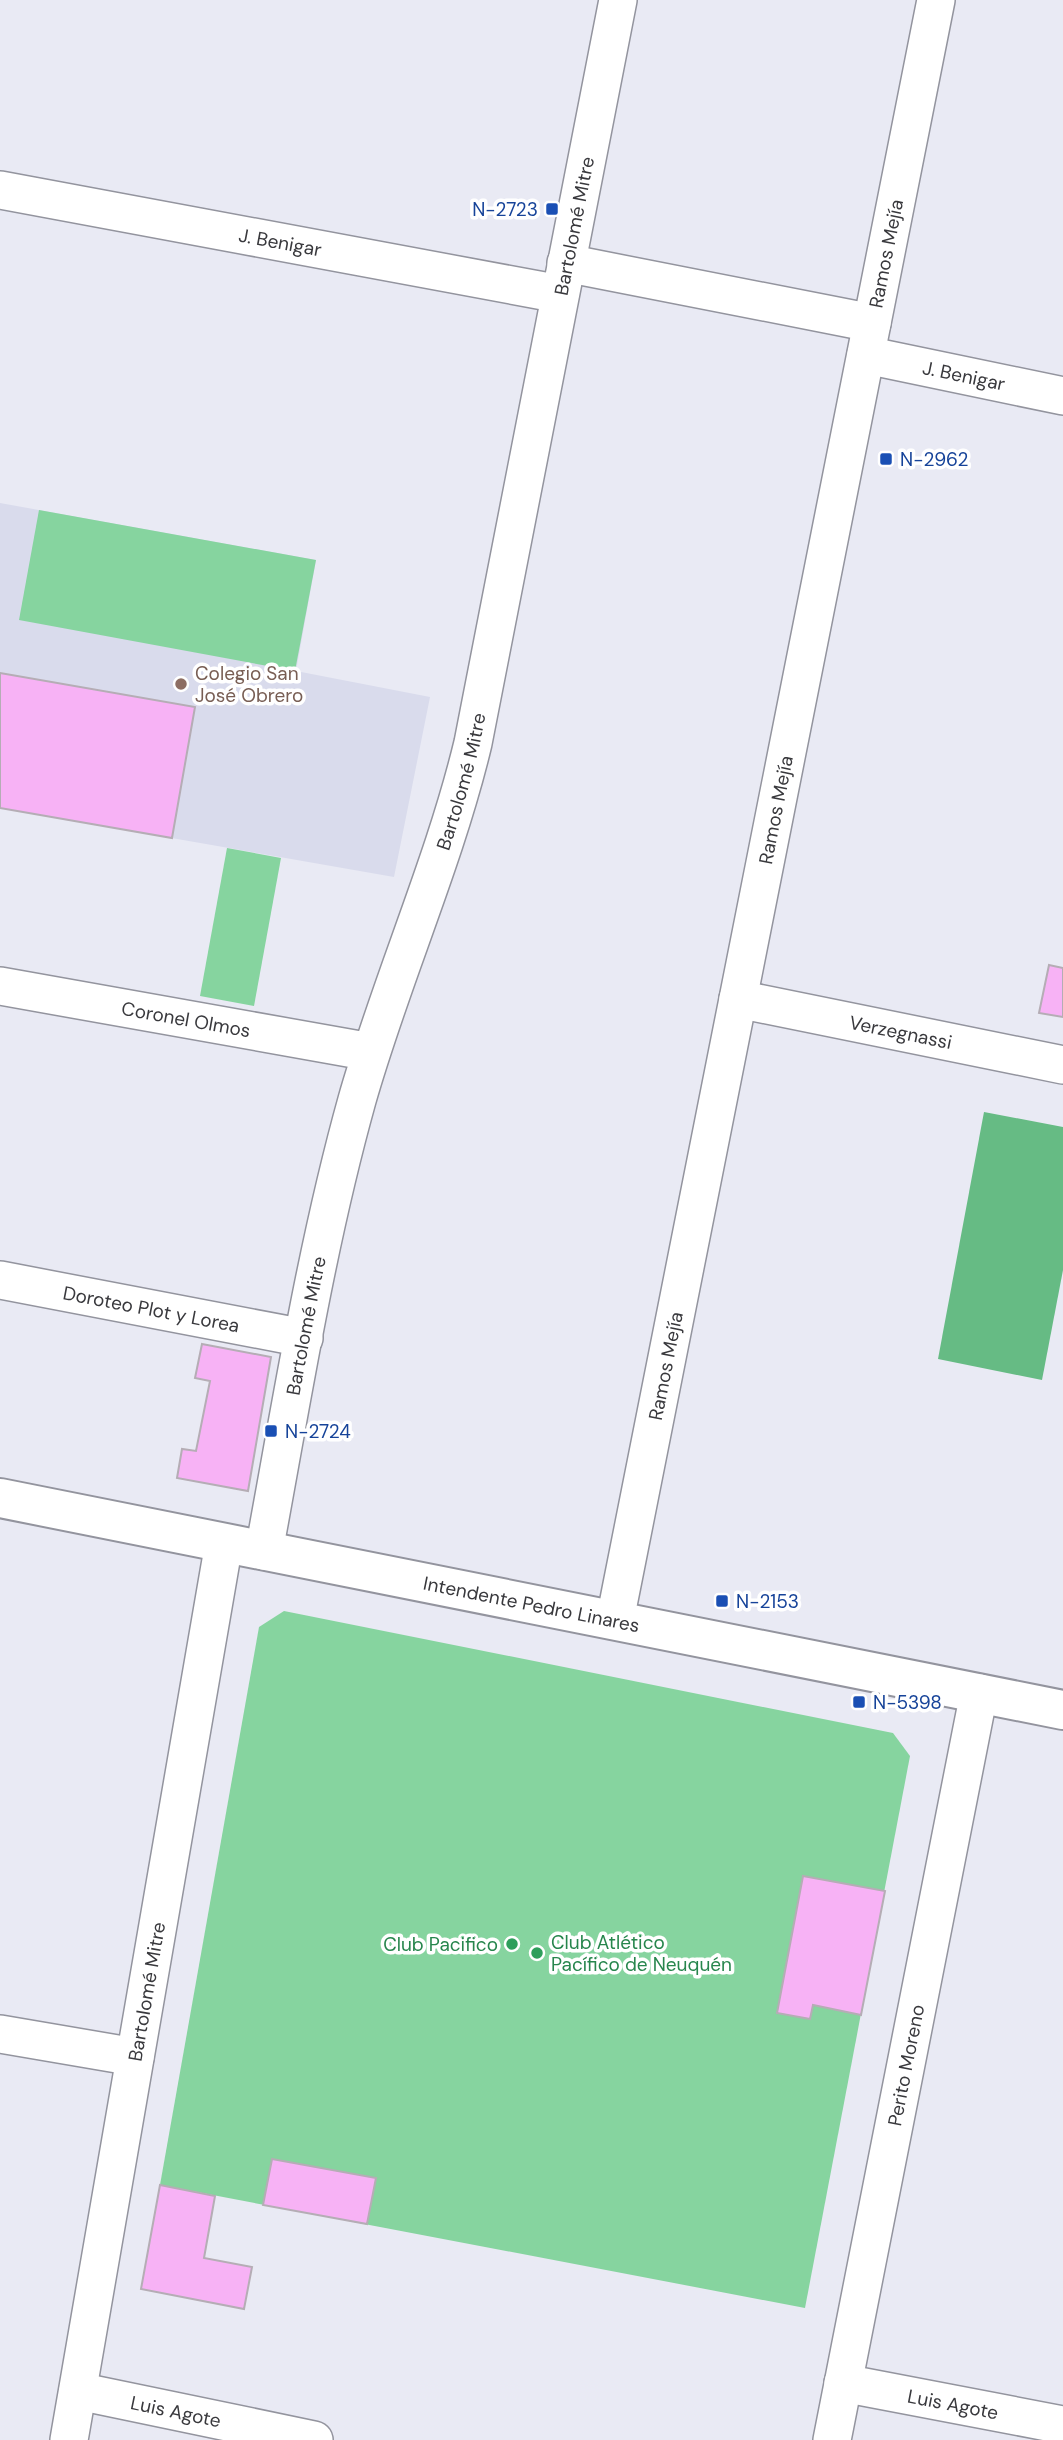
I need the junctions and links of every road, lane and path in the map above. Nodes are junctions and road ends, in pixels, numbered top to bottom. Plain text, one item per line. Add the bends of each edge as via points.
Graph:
1 (618, 0) edge
2 (936, 0) edge
3 (0, 190) edge
4 (564, 279) junction
5 (869, 339) junction
6 (1063, 396) edge
7 (0, 986) edge
8 (738, 999) junction
9 (371, 1052) junction
10 (1063, 1065) edge
11 (0, 1280) edge
12 (304, 1338) junction
13 (0, 1498) edge
14 (224, 1543) junction
15 (264, 1550) junction
16 (615, 1620) junction
17 (979, 1693) junction
18 (1063, 1710) edge
19 (0, 2034) edge
20 (135, 2057) junction
21 (843, 2383) junction
22 (78, 2391) junction
23 (1063, 2425) edge
24 (69, 2440) edge
25 (314, 2440) edge
26 (832, 2440) edge

1 - 4 street, Bartolomé Mitre
2 - 5 street, Ramos Mejía
3 - 4 street, J. Benigar
4 - 5 street, J. Benigar
4 - 9 street, Bartolomé Mitre via 465,776
5 - 6 street, J. Benigar
5 - 8 street, Ramos Mejía
7 - 9 street, Coronel Olmos
8 - 10 street, Verzegnassi
8 - 16 street, Ramos Mejía
9 - 12 street, Bartolomé Mitre via 334,1190
11 - 12 street, Doroteo Plot y Lorea
12 - 15 street, Bartolomé Mitre
13 - 14 main road, Intendente Pedro Linares
14 - 15 main road, Intendente Pedro Linares
14 - 20 street, Bartolomé Mitre
15 - 16 main road, Intendente Pedro Linares
16 - 17 main road, Intendente Pedro Linares
17 - 18 main road, Intendente Pedro Linares
17 - 21 street, Perito Moreno
19 - 20 street
20 - 22 street, Bartolomé Mitre
21 - 23 street, Luis Agote
21 - 26 street, Perito Moreno
22 - 24 street, Bartolomé Mitre
22 - 25 street, Luis Agote

